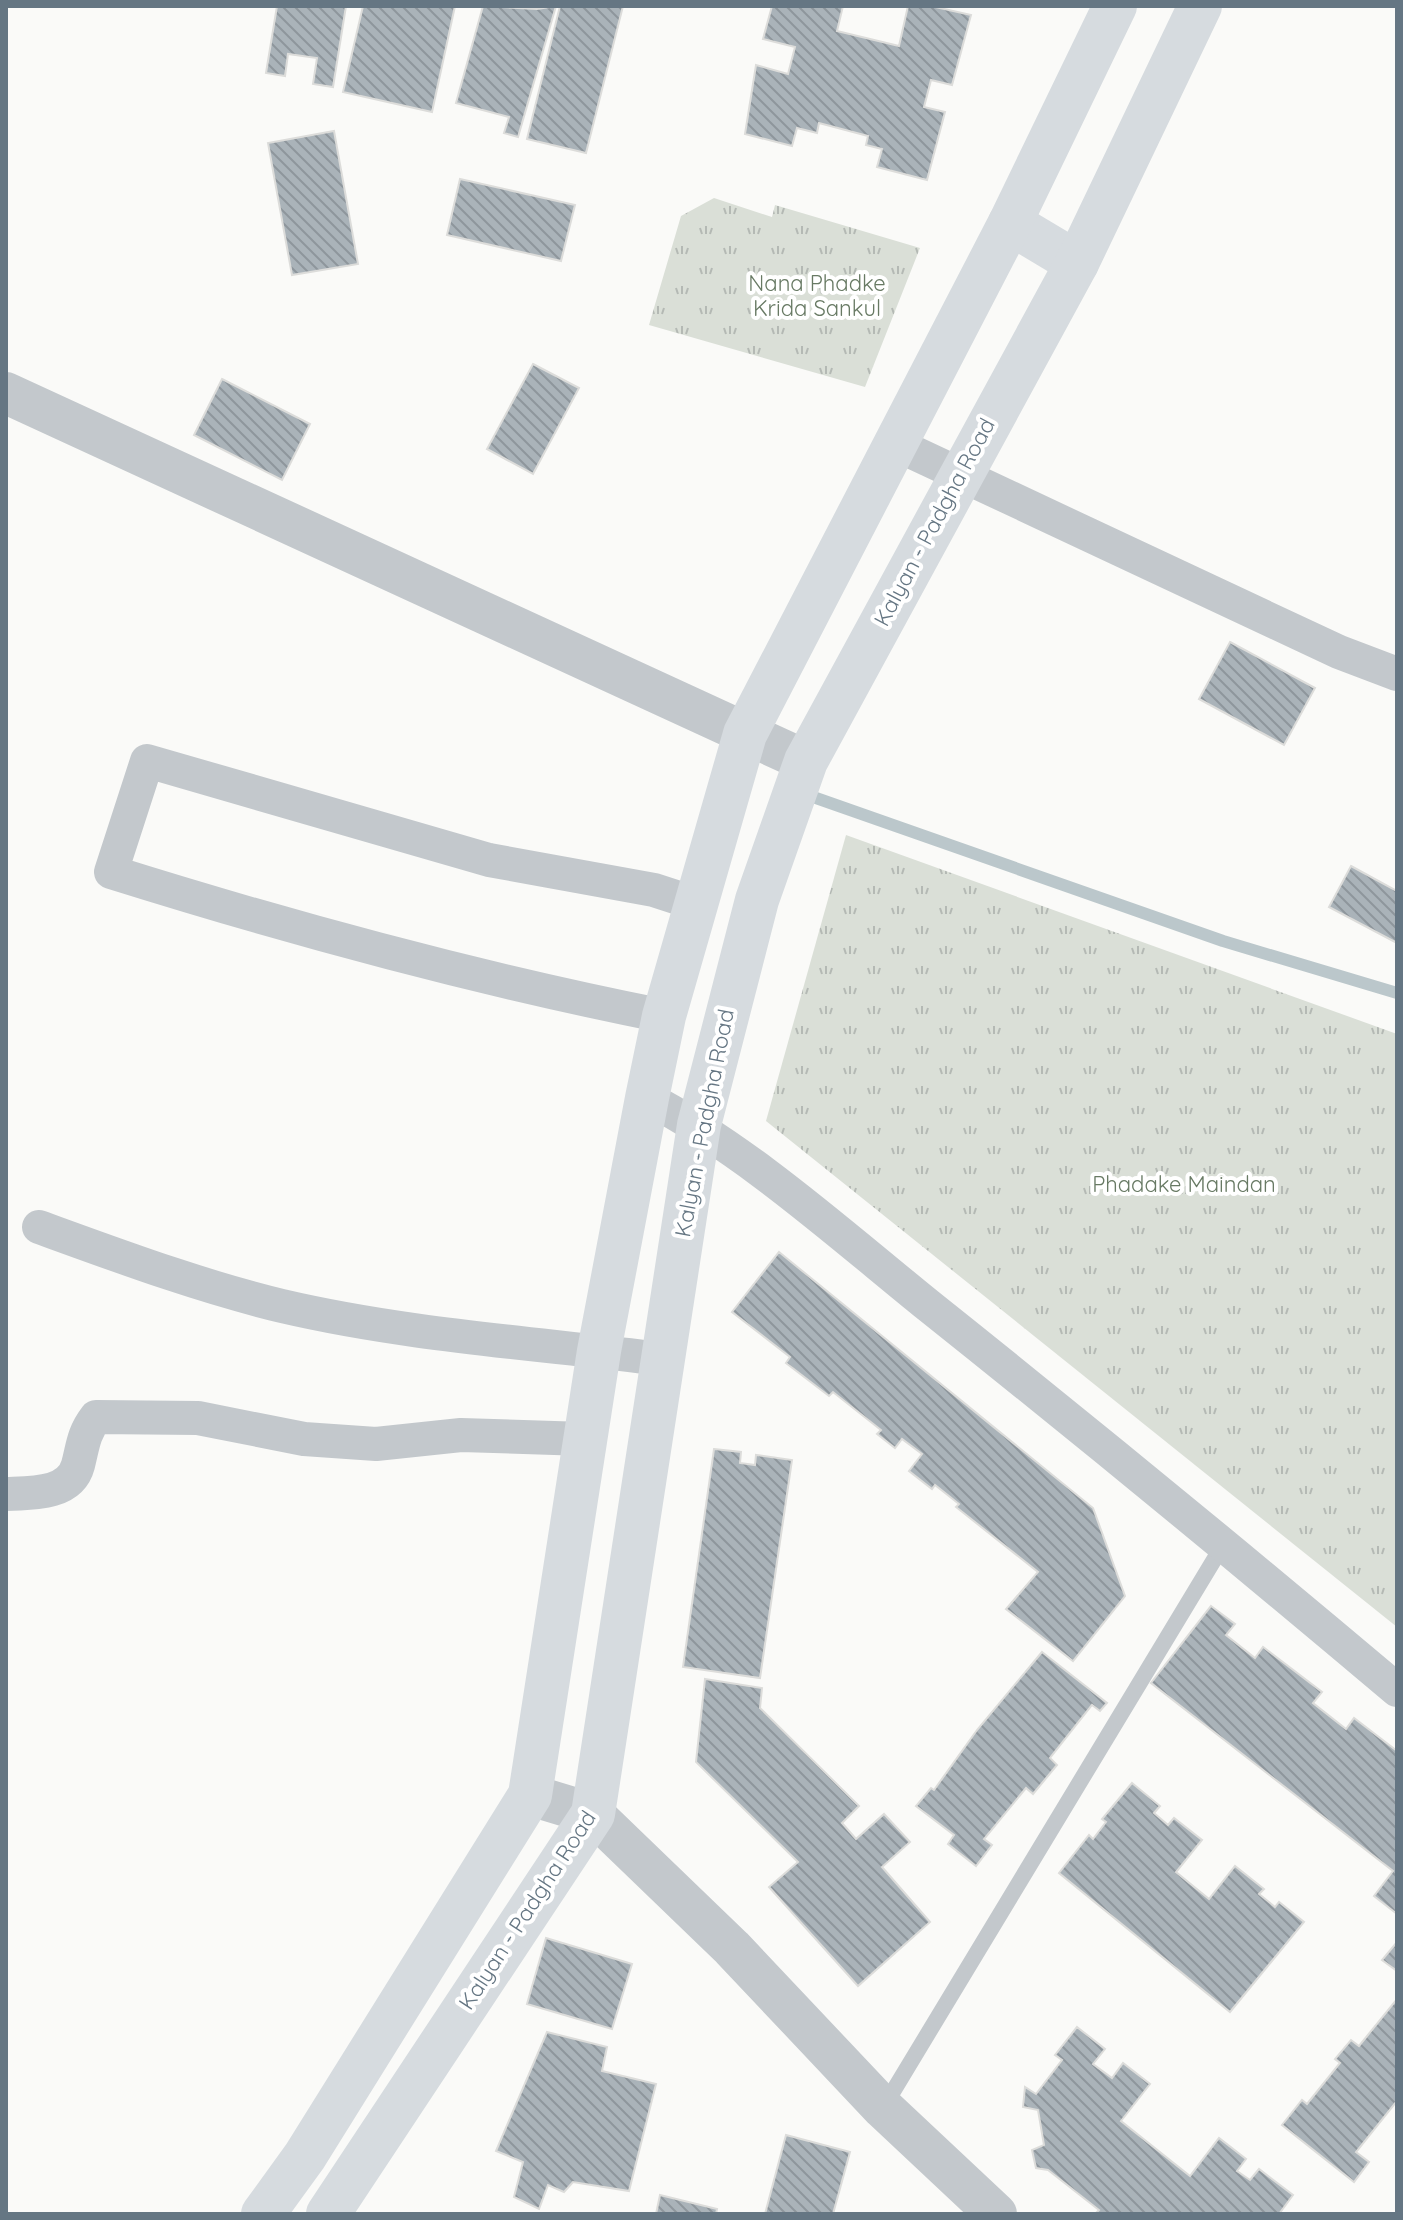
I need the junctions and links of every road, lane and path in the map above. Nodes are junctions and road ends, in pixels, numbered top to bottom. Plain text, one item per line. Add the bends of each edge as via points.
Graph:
1 (1200, 6) edge
2 (1110, 7) edge
3 (1010, 223) junction
4 (1077, 263) junction
5 (6, 393) edge
6 (893, 443) junction
7 (959, 475) junction
8 (1397, 674) edge
9 (745, 734) junction
10 (806, 761) junction
11 (697, 904) junction
12 (664, 1016) junction
13 (647, 1098) junction
14 (699, 1125) junction
15 (39, 1227) dead end
16 (599, 1351) junction
17 (661, 1359) junction
18 (585, 1439) junction
19 (6, 1494) edge
20 (1223, 1545) junction
21 (1397, 1690) edge
22 (530, 1795) junction
23 (593, 1814) junction
24 (883, 2108) junction
25 (263, 2214) edge
26 (328, 2214) edge
27 (996, 2214) edge

1 - 4 main road, Kalyan - Padgha Road
2 - 3 main road
3 - 4 main road
3 - 6 main road
4 - 7 main road, Kalyan - Padgha Road
5 - 9 street
6 - 7 street
6 - 9 main road
7 - 8 street
7 - 10 main road, Kalyan - Padgha Road
9 - 10 street
9 - 11 main road
10 - 14 main road, Kalyan - Padgha Road via 757,900
11 - 12 main road
11 - 12 street via 654,890 489,860 147,761 111,872 435,964
12 - 13 main road
13 - 14 street
13 - 16 main road
14 - 17 main road, Kalyan - Padgha Road
14 - 20 street
15 - 16 street via 155,1269 282,1305 398,1328
16 - 17 street
16 - 18 main road
17 - 23 main road, Kalyan - Padgha Road
18 - 19 street via 461,1435 376,1444 304,1439 198,1418 96,1417 83,1435 78,1468 68,1483 39,1493
18 - 22 main road
20 - 21 street
20 - 24 lane
22 - 23 street
22 - 25 main road via 305,2156
23 - 24 street via 732,1948
23 - 26 main road, Kalyan - Padgha Road
24 - 27 street

